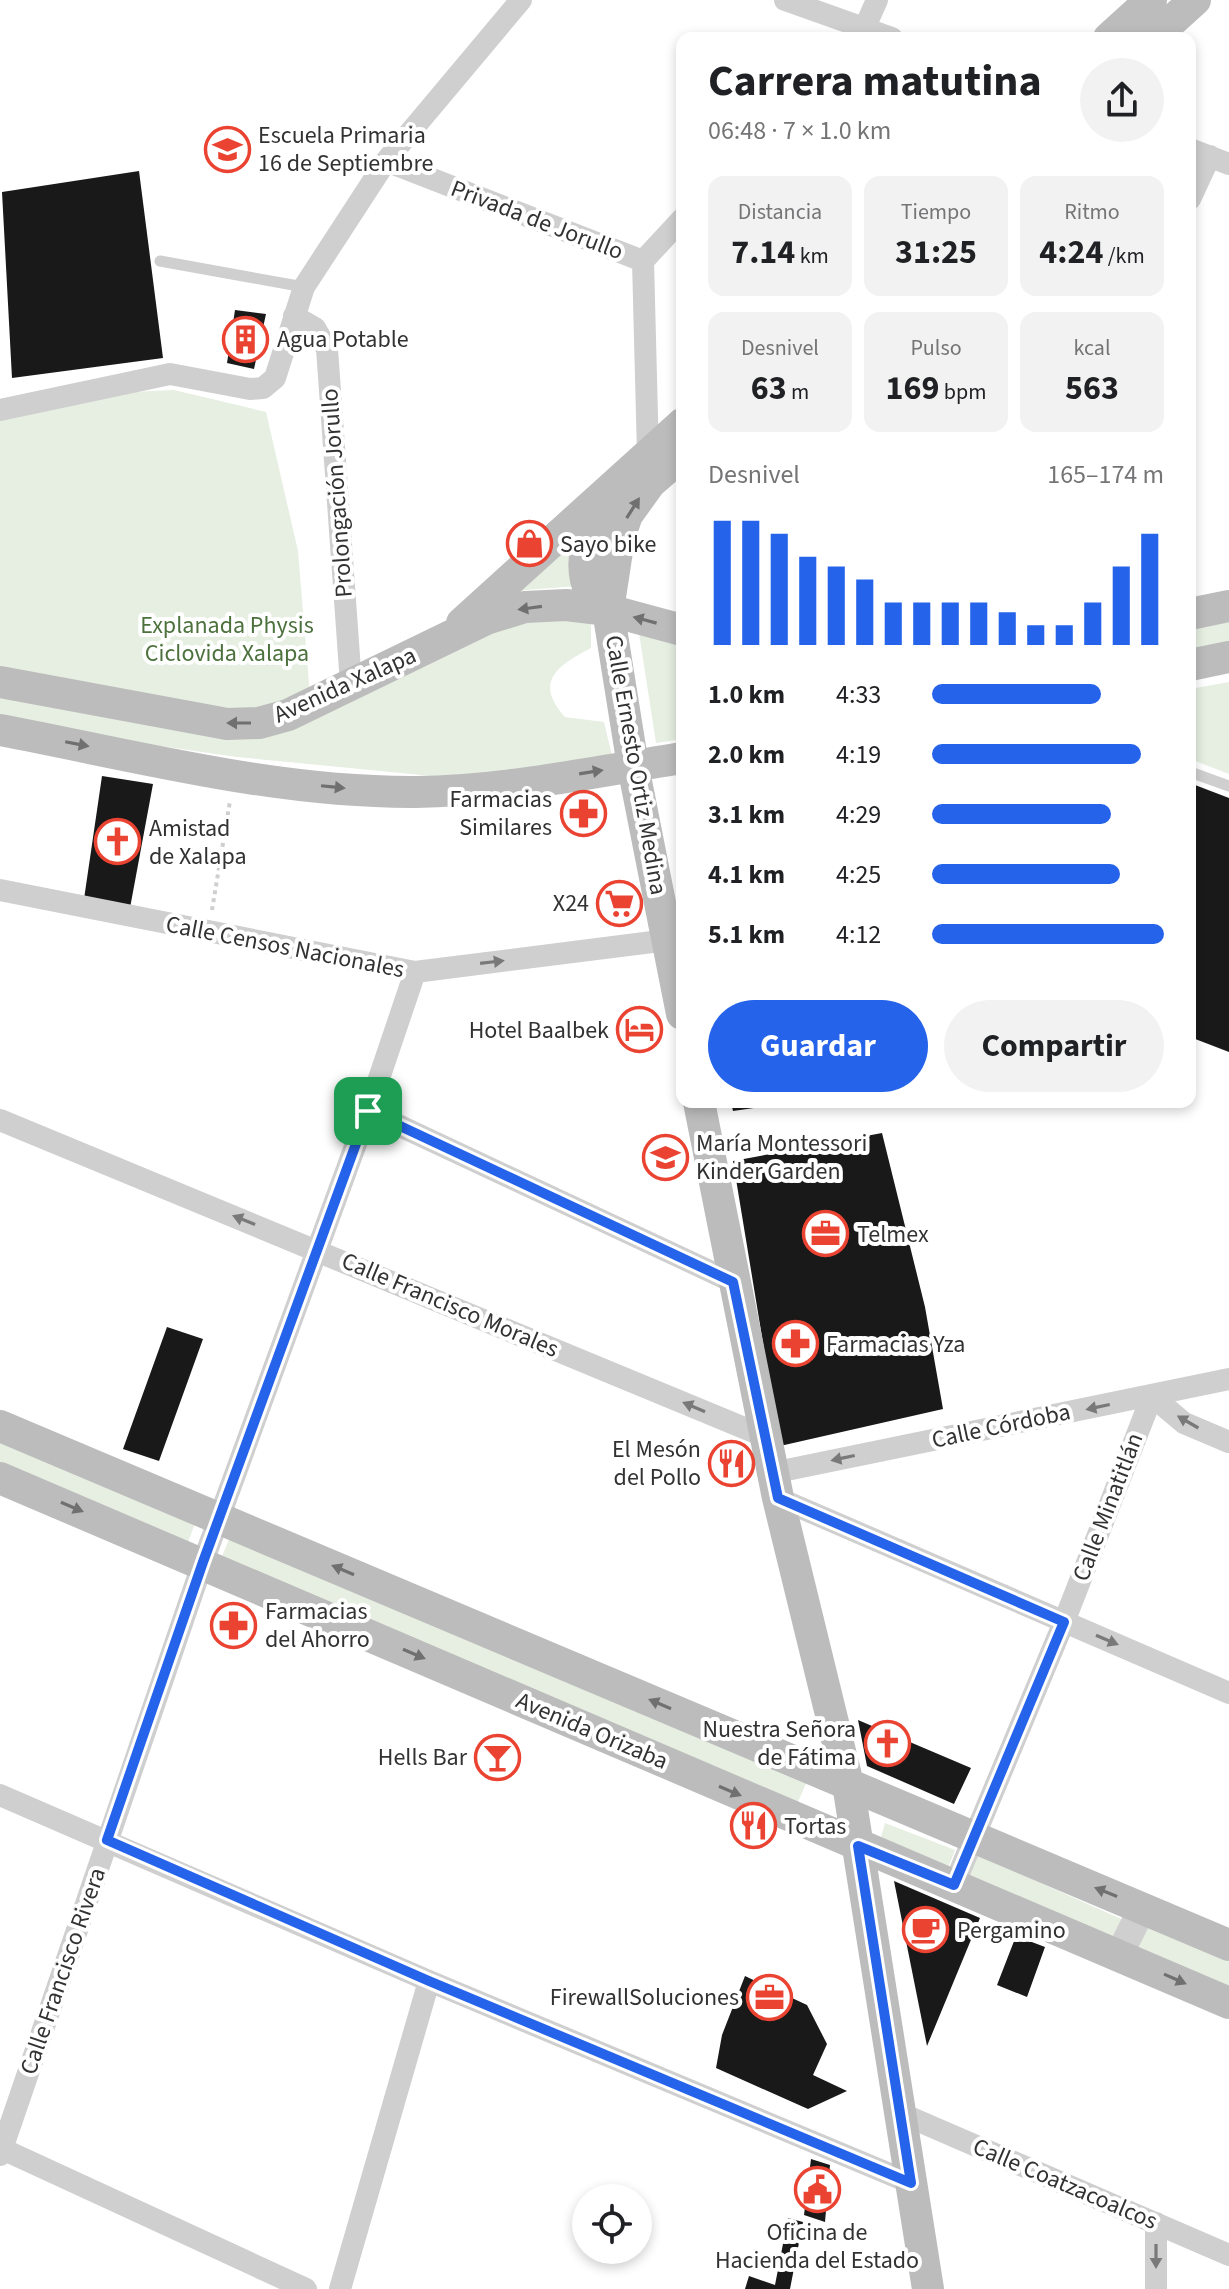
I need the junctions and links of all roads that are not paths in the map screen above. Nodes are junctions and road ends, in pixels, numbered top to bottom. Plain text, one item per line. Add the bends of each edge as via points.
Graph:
1 (521, 0) edge
2 (785, 0) edge
3 (877, 0) edge
4 (1151, 0) edge
5 (1195, 0) edge
6 (857, 32) edge
7 (860, 32) edge
8 (1116, 32) edge
9 (1160, 32) edge
10 (1210, 156) edge
11 (386, 161) junction
12 (1196, 186) edge
13 (676, 225) edge
14 (160, 261) dead end
15 (643, 261) junction
16 (304, 287) junction
17 (294, 316) junction
18 (0, 410) edge
19 (676, 429) edge
20 (648, 455) junction
21 (676, 460) edge
22 (609, 487) junction
23 (1229, 606) edge
24 (608, 610) junction
25 (1196, 613) edge
26 (676, 628) edge
27 (444, 640) junction
28 (1229, 657) edge
29 (1196, 664) edge
30 (0, 682) edge
31 (351, 684) junction
32 (0, 730) edge
33 (676, 759) edge
34 (633, 766) junction
35 (1196, 774) edge
36 (1229, 786) edge
37 (0, 890) edge
38 (668, 940) junction
39 (415, 972) junction
40 (676, 982) edge
41 (700, 1108) edge
42 (368, 1111) junction
43 (0, 1120) edge
44 (316, 1249) junction
45 (733, 1282) junction
46 (1229, 1379) edge
47 (1152, 1396) junction
48 (0, 1426) edge
49 (766, 1437) junction
50 (1229, 1442) edge
51 (0, 1478) edge
52 (775, 1486) junction
53 (219, 1517) junction
54 (203, 1562) junction
55 (1064, 1622) junction
56 (1229, 1693) edge
57 (848, 1784) junction
58 (0, 1795) edge
59 (974, 1838) junction
60 (107, 1840) junction
61 (858, 1846) junction
62 (954, 1885) junction
63 (1143, 1907) junction
64 (1229, 1945) edge
65 (1119, 1955) junction
66 (429, 1981) junction
67 (1229, 2003) edge
68 (900, 2113) junction
69 (1, 2151) edge
70 (911, 2183) junction
71 (1156, 2223) junction
72 (1229, 2255) edge
73 (306, 2289) edge
74 (340, 2289) edge
75 (928, 2289) edge
76 (1156, 2289) edge

1 - 11 street
2 - 6 street
3 - 7 street
4 - 8 main road
5 - 9 main road
10 - 12 street
11 - 15 street, Privada de Jorullo
11 - 16 street
13 - 15 street
14 - 16 lane
15 - 20 street
16 - 17 street
17 - 18 street via 275,378 263,388 170,374
17 - 31 street, Prolongación Jorullo via 315,328 327,349
19 - 20 main road
20 - 22 main road
24 -> 21 main road via 627,515 650,483
22 - 24 main road via 588,537 585,571 590,592
22 - 27 main road
23 - 25 main road
26 -> 24 main road, Avenida Xalapa
24 -> 27 main road, Avenida Xalapa via 525,607
24 - 34 main road, Calle Ernesto Ortiz Medina
27 - 31 main road, Avenida Xalapa
28 - 29 main road
31 -> 30 main road, Avenida Xalapa via 288,715 227,724
32 -> 34 main road via 235,774 414,792 474,790
33 - 34 main road
34 - 38 main road, Calle Ernesto Ortiz Medina
35 - 36 lane
37 - 39 street, Calle Censos Nacionales
39 -> 38 street, Calle Censos Nacionales
38 - 40 main road, Calle Ernesto Ortiz Medina
39 - 42 street, Calle Francisco Rivera
41 - 45 main road
42 - 44 street, Calle Francisco Rivera
42 - 45 street
44 -> 43 street, Calle Francisco Morales
49 -> 44 street, Calle Francisco Morales
44 - 53 street, Calle Francisco Rivera
45 - 49 main road
46 - 47 street, Calle Córdoba
50 -> 47 street via 1184,1423
47 -> 52 street, Calle Córdoba
47 - 55 street, Calle Minatitlán
48 - 53 main road
49 - 52 main road
51 -> 54 main road, Avenida Orizaba
52 - 55 street
52 - 57 main road
53 - 54 street, Calle Francisco Rivera
57 -> 53 main road
54 - 60 street, Calle Francisco Rivera
54 -> 61 main road, Avenida Orizaba
55 -> 56 street
55 - 59 street, Calle Minatitlán
57 - 59 main road
57 - 61 main road
58 - 60 street
59 - 62 street, Calle Minatitlán
63 -> 59 main road
60 - 66 street
60 - 69 street, Calle Francisco Rivera
61 - 62 main road, Avenida Orizaba
61 - 68 main road
62 - 65 main road, Avenida Orizaba
63 - 64 main road
63 - 65 street
65 -> 67 main road, Avenida Orizaba
66 - 70 street
66 - 74 street
68 - 70 main road
68 - 71 street, Calle Coatzacoalcos
69 - 73 street
70 - 75 main road
71 - 72 street, Calle Coatzacoalcos
71 -> 76 street

